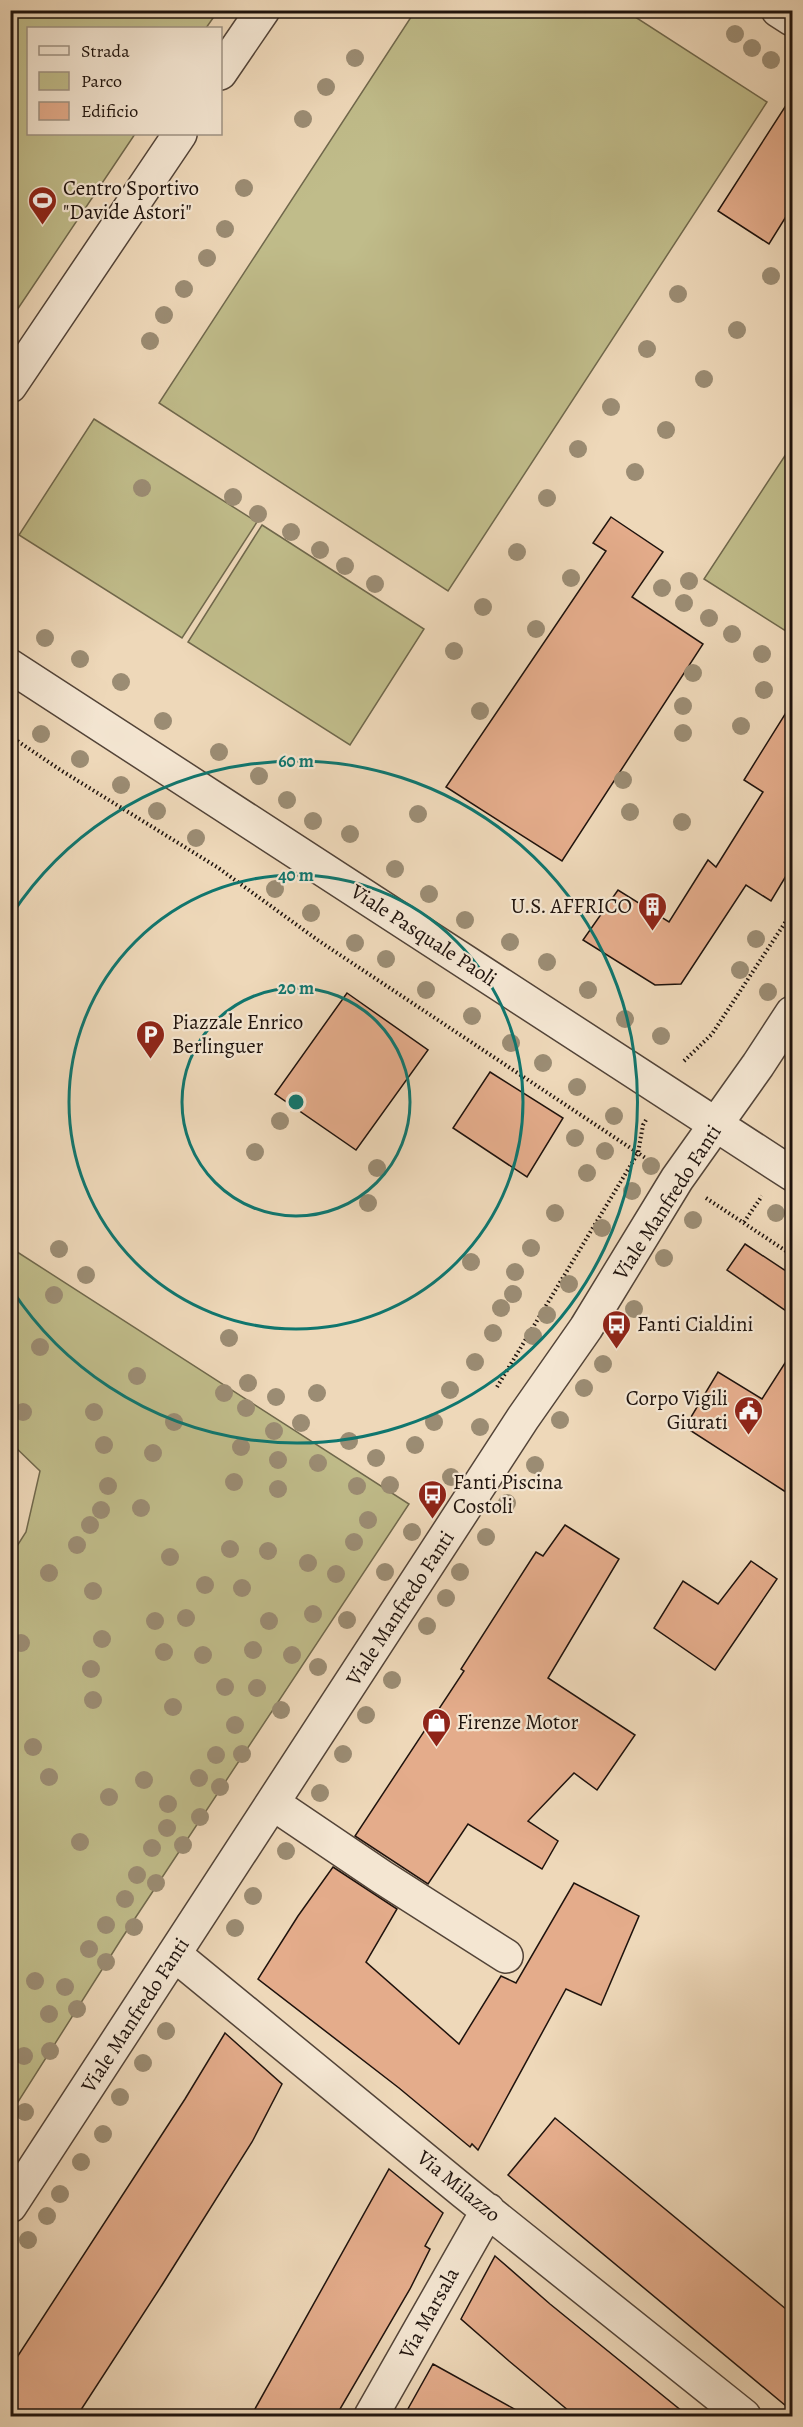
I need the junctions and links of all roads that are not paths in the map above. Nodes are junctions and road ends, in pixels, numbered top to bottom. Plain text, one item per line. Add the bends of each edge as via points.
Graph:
1 (263, 10) edge
2 (778, 10) edge
3 (792, 19) edge
4 (222, 70) edge
5 (179, 135) edge
6 (10, 386) edge
7 (10, 666) edge
8 (792, 1013) edge
9 (717, 1125) junction
10 (792, 1174) edge
11 (274, 1804) junction
12 (174, 1954) junction
13 (506, 1956) dead end
14 (10, 2206) edge
15 (488, 2210) junction
16 (371, 2416) edge
17 (744, 2416) edge

1 - 4 street
2 - 3 street
5 - 6 street
7 - 9 street, Viale Pasquale Paoli
8 - 9 street, Viale Manfredo Fanti
9 - 10 street, Viale Pasquale Paoli
9 - 11 street, Viale Manfredo Fanti via 677,1179 586,1328 523,1418
11 - 12 street, Viale Manfredo Fanti
11 - 13 street
12 - 14 street, Viale Manfredo Fanti
12 - 15 street, Via Milazzo
15 - 16 street, Via Marsala
15 - 17 street, Via Milazzo

